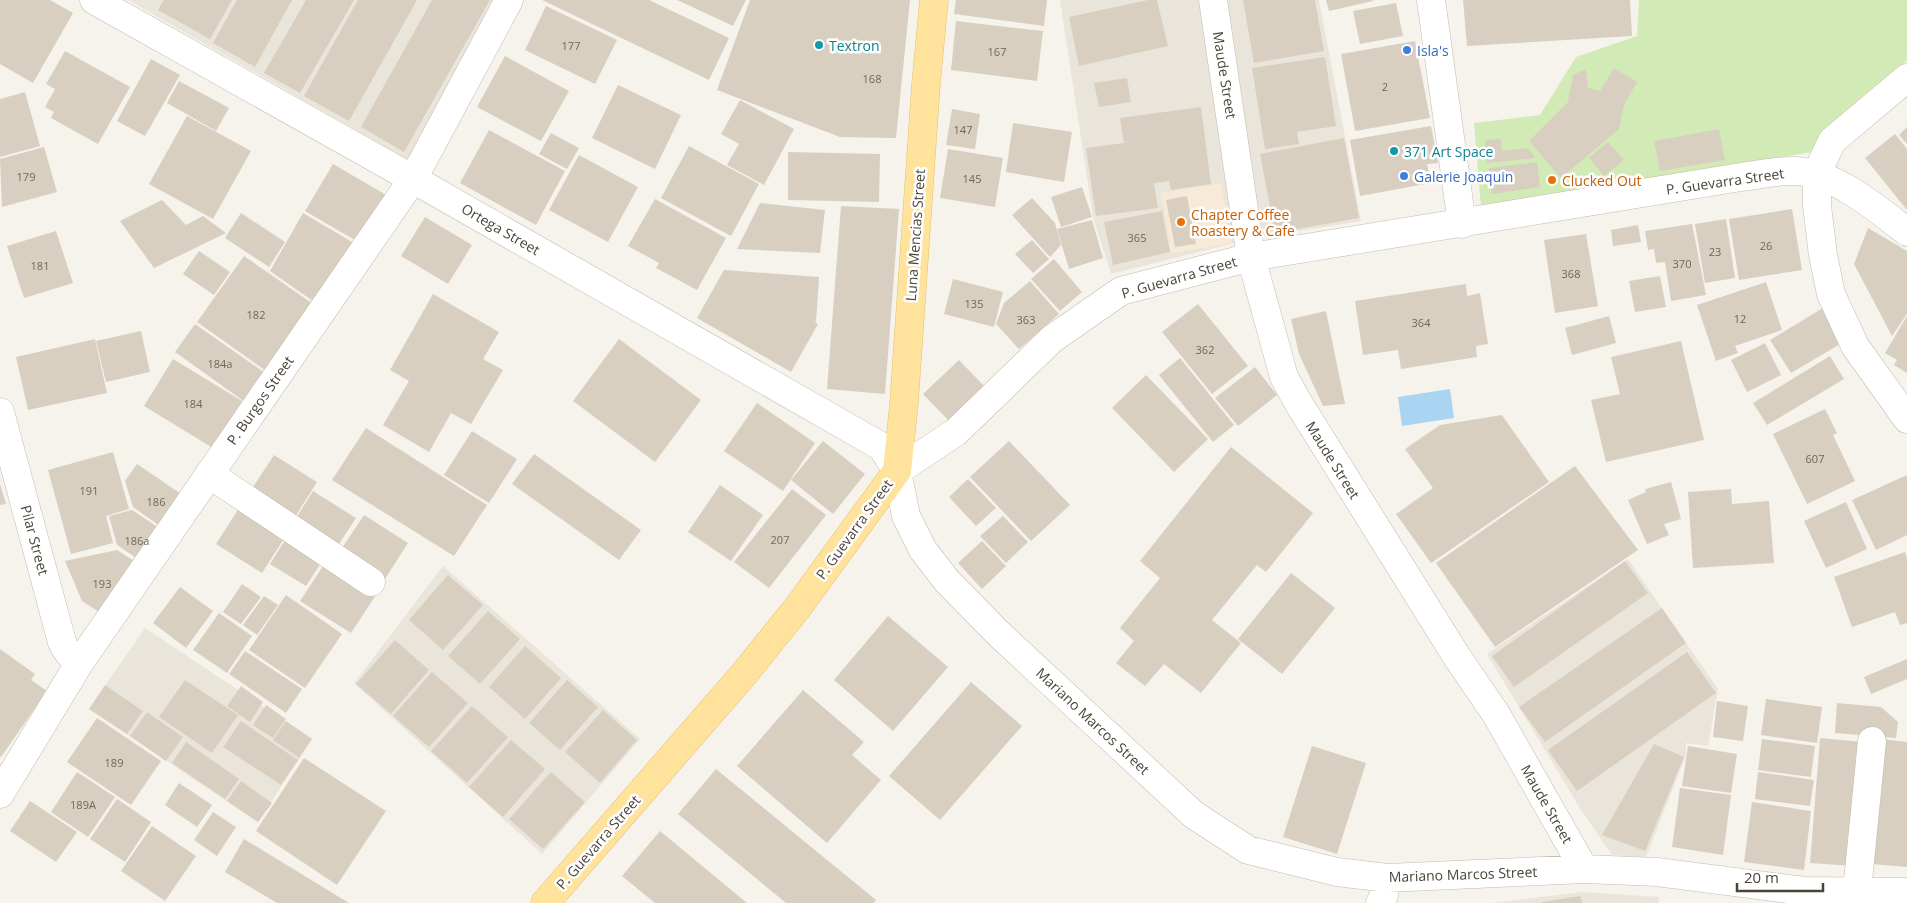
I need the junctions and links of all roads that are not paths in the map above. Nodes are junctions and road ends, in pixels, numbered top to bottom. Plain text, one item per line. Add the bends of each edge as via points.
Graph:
1 (94, 0) edge
2 (509, 0) edge
3 (934, 0) edge
4 (1213, 0) edge
5 (1431, 0) edge
6 (1907, 78) edge
7 (1817, 173) junction
8 (413, 179) junction
9 (1462, 224) junction
10 (1907, 232) edge
11 (1251, 257) junction
12 (0, 412) edge
13 (1907, 419) edge
14 (897, 471) junction
15 (209, 474) junction
16 (372, 582) dead end
17 (80, 662) junction
18 (1872, 741) dead end
19 (0, 794) edge
20 (1584, 869) junction
21 (1383, 891) edge
22 (1857, 891) junction
23 (1907, 892) edge
24 (1803, 897) edge
25 (545, 903) edge

1 - 8 street, Ortega Street
2 - 8 street, P. Burgos Street
3 - 14 main road, Luna Mencias Street
4 - 11 street, Maude Street
5 - 9 street
6 - 7 street via 1832,141
7 - 9 street, P. Guevarra Street via 1795,170 1741,177
7 - 10 street, P. Guevarra Street via 1865,200
7 - 13 street via 1820,236 1831,294 1855,346
8 - 14 street, Ortega Street via 882,447
8 - 15 street, P. Burgos Street
9 - 11 street, P. Guevarra Street
11 - 14 street, P. Guevarra Street via 1121,291 1052,338 956,432
11 - 20 street, Maude Street via 1284,377 1295,398 1496,714
12 - 17 street, Pilar Street via 62,642 70,656
14 - 21 street, Mariano Marcos Street via 906,516 923,550 947,581 999,634 1194,815 1248,850 1337,872
14 - 25 main road, P. Guevarra Street via 798,607 744,674
15 - 16 street
15 - 17 street, P. Burgos Street
17 - 19 street, P. Burgos Street
18 - 22 street
20 - 21 street, Mariano Marcos Street
20 - 24 street, Mariano Marcos Street via 1657,872
22 - 23 street, Mariano Marcos Street
22 - 24 street, Mariano Marcos Street

